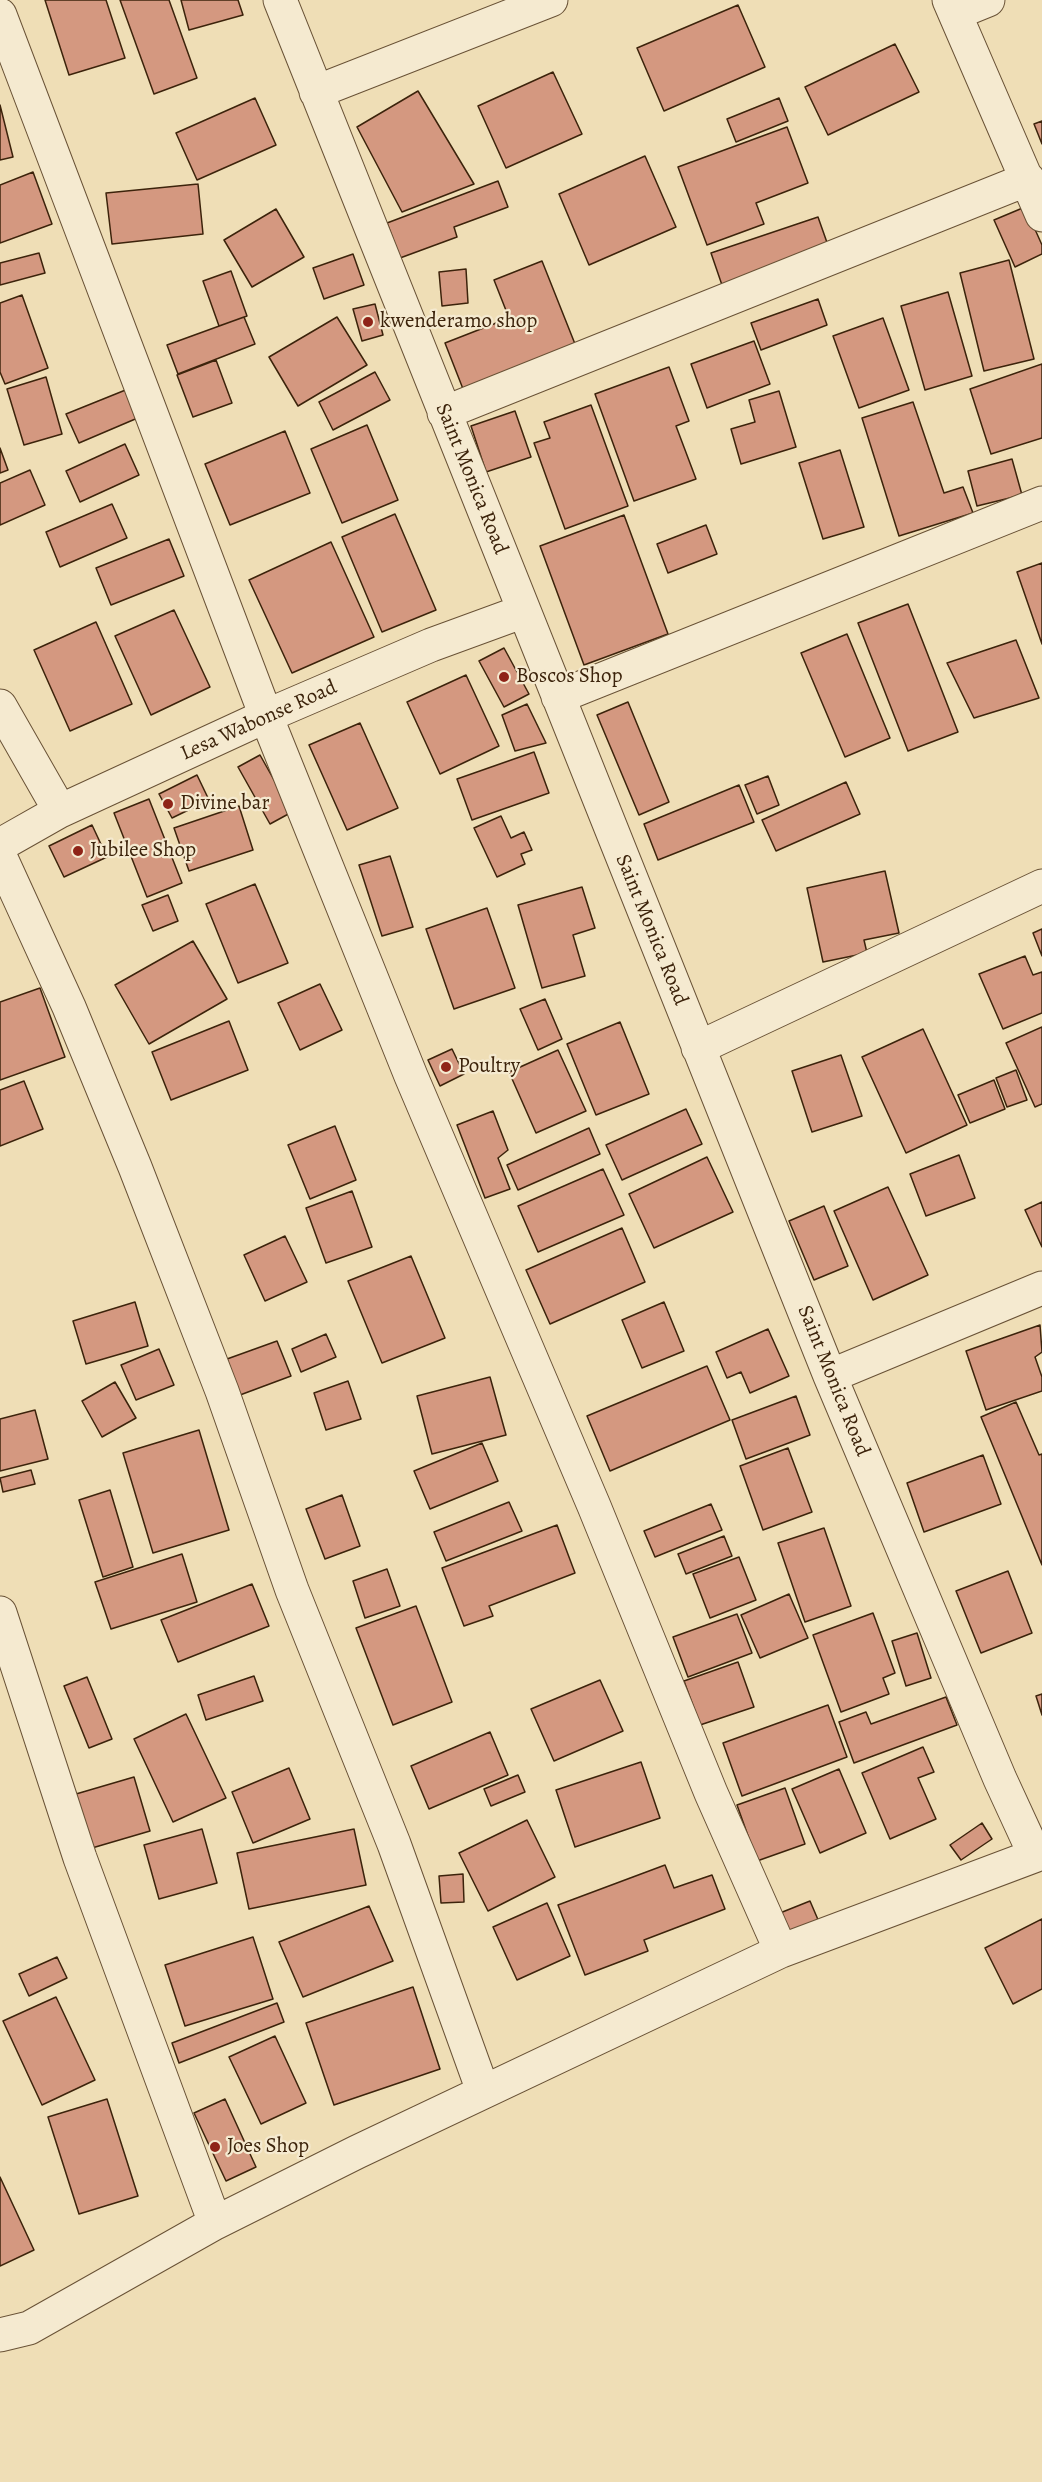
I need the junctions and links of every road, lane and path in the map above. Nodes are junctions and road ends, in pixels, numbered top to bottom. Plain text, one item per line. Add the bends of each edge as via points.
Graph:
1 (280, 0) edge
2 (552, 0) edge
3 (988, 0) edge
4 (952, 6) edge
5 (0, 15) edge
6 (316, 92) junction
7 (1028, 179) junction
8 (1042, 215) edge
9 (444, 413) junction
10 (1042, 503) edge
11 (524, 611) junction
12 (558, 697) junction
13 (0, 706) edge
14 (266, 716) junction
15 (60, 811) junction
16 (0, 845) edge
17 (0, 856) edge
18 (1042, 886) edge
19 (698, 1048) junction
20 (1042, 1288) edge
21 (830, 1376) junction
22 (0, 1613) edge
23 (1039, 1854) edge
24 (781, 1951) junction
25 (483, 2091) junction
26 (215, 2223) junction
27 (0, 2335) edge

1 - 6 street, Saint Monica Road
2 - 6 street
3 - 4 street
4 - 7 street
5 - 14 street
6 - 9 street, Saint Monica Road
7 - 8 street
7 - 9 street
9 - 11 street, Saint Monica Road
10 - 12 street
11 - 12 street, Saint Monica Road
11 - 14 street, Lesa Wabonse Road via 431,645
12 - 19 street, Saint Monica Road
13 - 15 street
14 - 15 street, Lesa Wabonse Road
14 - 24 street via 411,1077
15 - 16 street, Lesa Wabonse Road
17 - 25 street via 69,1007 143,1189 222,1391 292,1590 394,1845
18 - 19 street
19 - 21 street, Saint Monica Road
20 - 21 street
21 - 23 street, Saint Monica Road via 1000,1779
22 - 26 street via 80,1858
23 - 24 street
24 - 25 street
25 - 26 street
26 - 27 street via 28,2328

